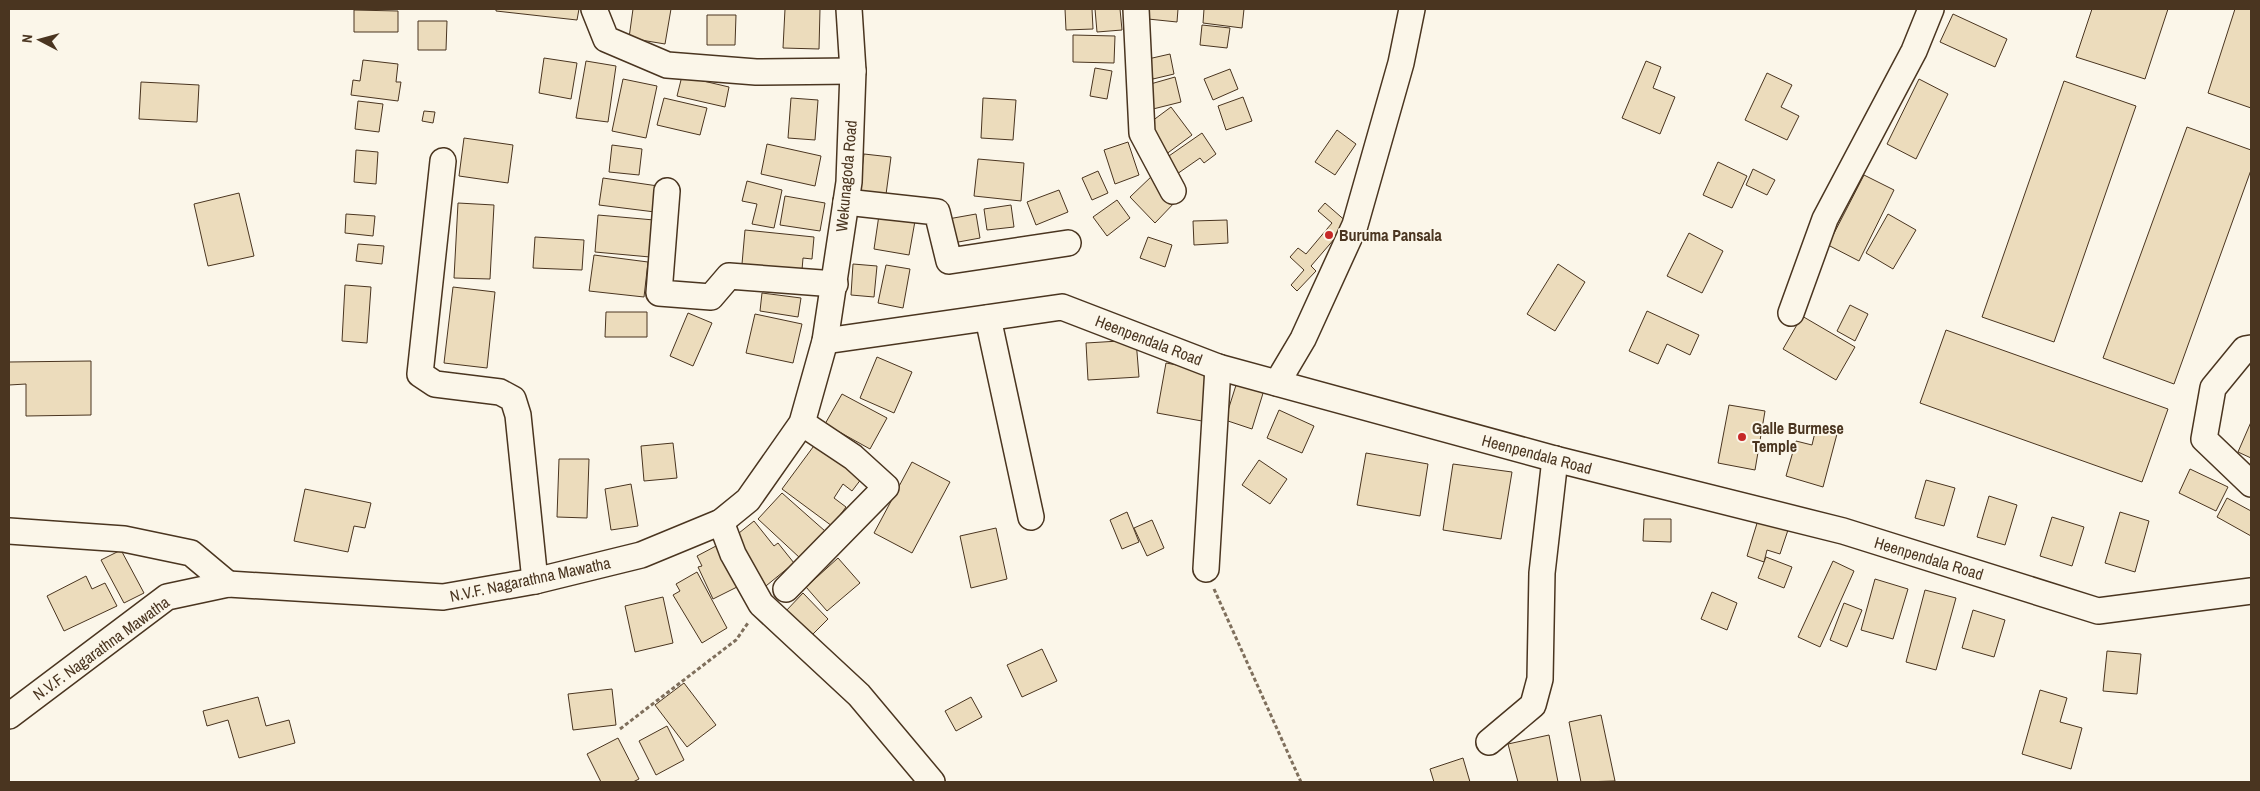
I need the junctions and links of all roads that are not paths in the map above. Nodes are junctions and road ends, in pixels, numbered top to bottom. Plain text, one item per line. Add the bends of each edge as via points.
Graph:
1 (594, 9) edge
2 (849, 9) edge
3 (1136, 9) edge
4 (1412, 9) edge
5 (1931, 9) edge
6 (852, 71) junction
7 (443, 161) dead end
8 (667, 191) dead end
9 (1173, 191) dead end
10 (846, 202) junction
11 (1068, 243) dead end
12 (835, 284) junction
13 (1791, 313) dead end
14 (988, 318) junction
15 (825, 341) junction
16 (2251, 348) edge
17 (1218, 367) junction
18 (1277, 383) junction
19 (802, 423) junction
20 (1555, 459) junction
21 (2251, 484) edge
22 (1031, 517) dead end
23 (722, 522) junction
24 (9, 531) edge
25 (1206, 569) road end
26 (535, 581) junction
27 (228, 584) junction
28 (786, 588) dead end
29 (2251, 591) edge
30 (9, 716) edge
31 (1489, 742) dead end
32 (932, 782) edge

1 - 6 street via 606,39 667,65 756,72
2 - 6 street, Wekunagoda Road
3 - 9 street via 1142,133
4 - 18 street via 1401,63 1355,225 1303,339
5 - 13 street via 1914,51 1825,219
6 - 10 street, Wekunagoda Road
7 - 26 street via 420,374 435,384 500,392 513,399 518,416
8 - 12 street via 659,293 711,297 729,276
10 - 11 street via 937,212 949,261
10 - 12 street, Wekunagoda Road
12 - 15 street, Wekunagoda Road
14 - 15 street, Heenpendala Road
14 - 17 street, Heenpendala Road via 1062,307
14 - 22 street
15 - 19 street, N.V.F. Nagarathna Mawatha
16 - 21 street via 2246,349 2213,388 2204,439
17 - 18 street, Heenpendala Road
17 - 25 street
18 - 20 street, Heenpendala Road
19 - 23 street, N.V.F. Nagarathna Mawatha via 748,500
19 - 28 street via 853,457 886,487
20 - 29 street, Heenpendala Road via 1843,531 2098,611
20 - 31 street via 1542,574 1540,679 1534,705
23 - 26 street, N.V.F. Nagarathna Mawatha via 641,555
23 - 32 street via 733,554 761,604 859,695
24 - 27 street via 124,538 191,553
26 - 27 street, N.V.F. Nagarathna Mawatha via 443,597
27 - 30 street, N.V.F. Nagarathna Mawatha via 168,597

